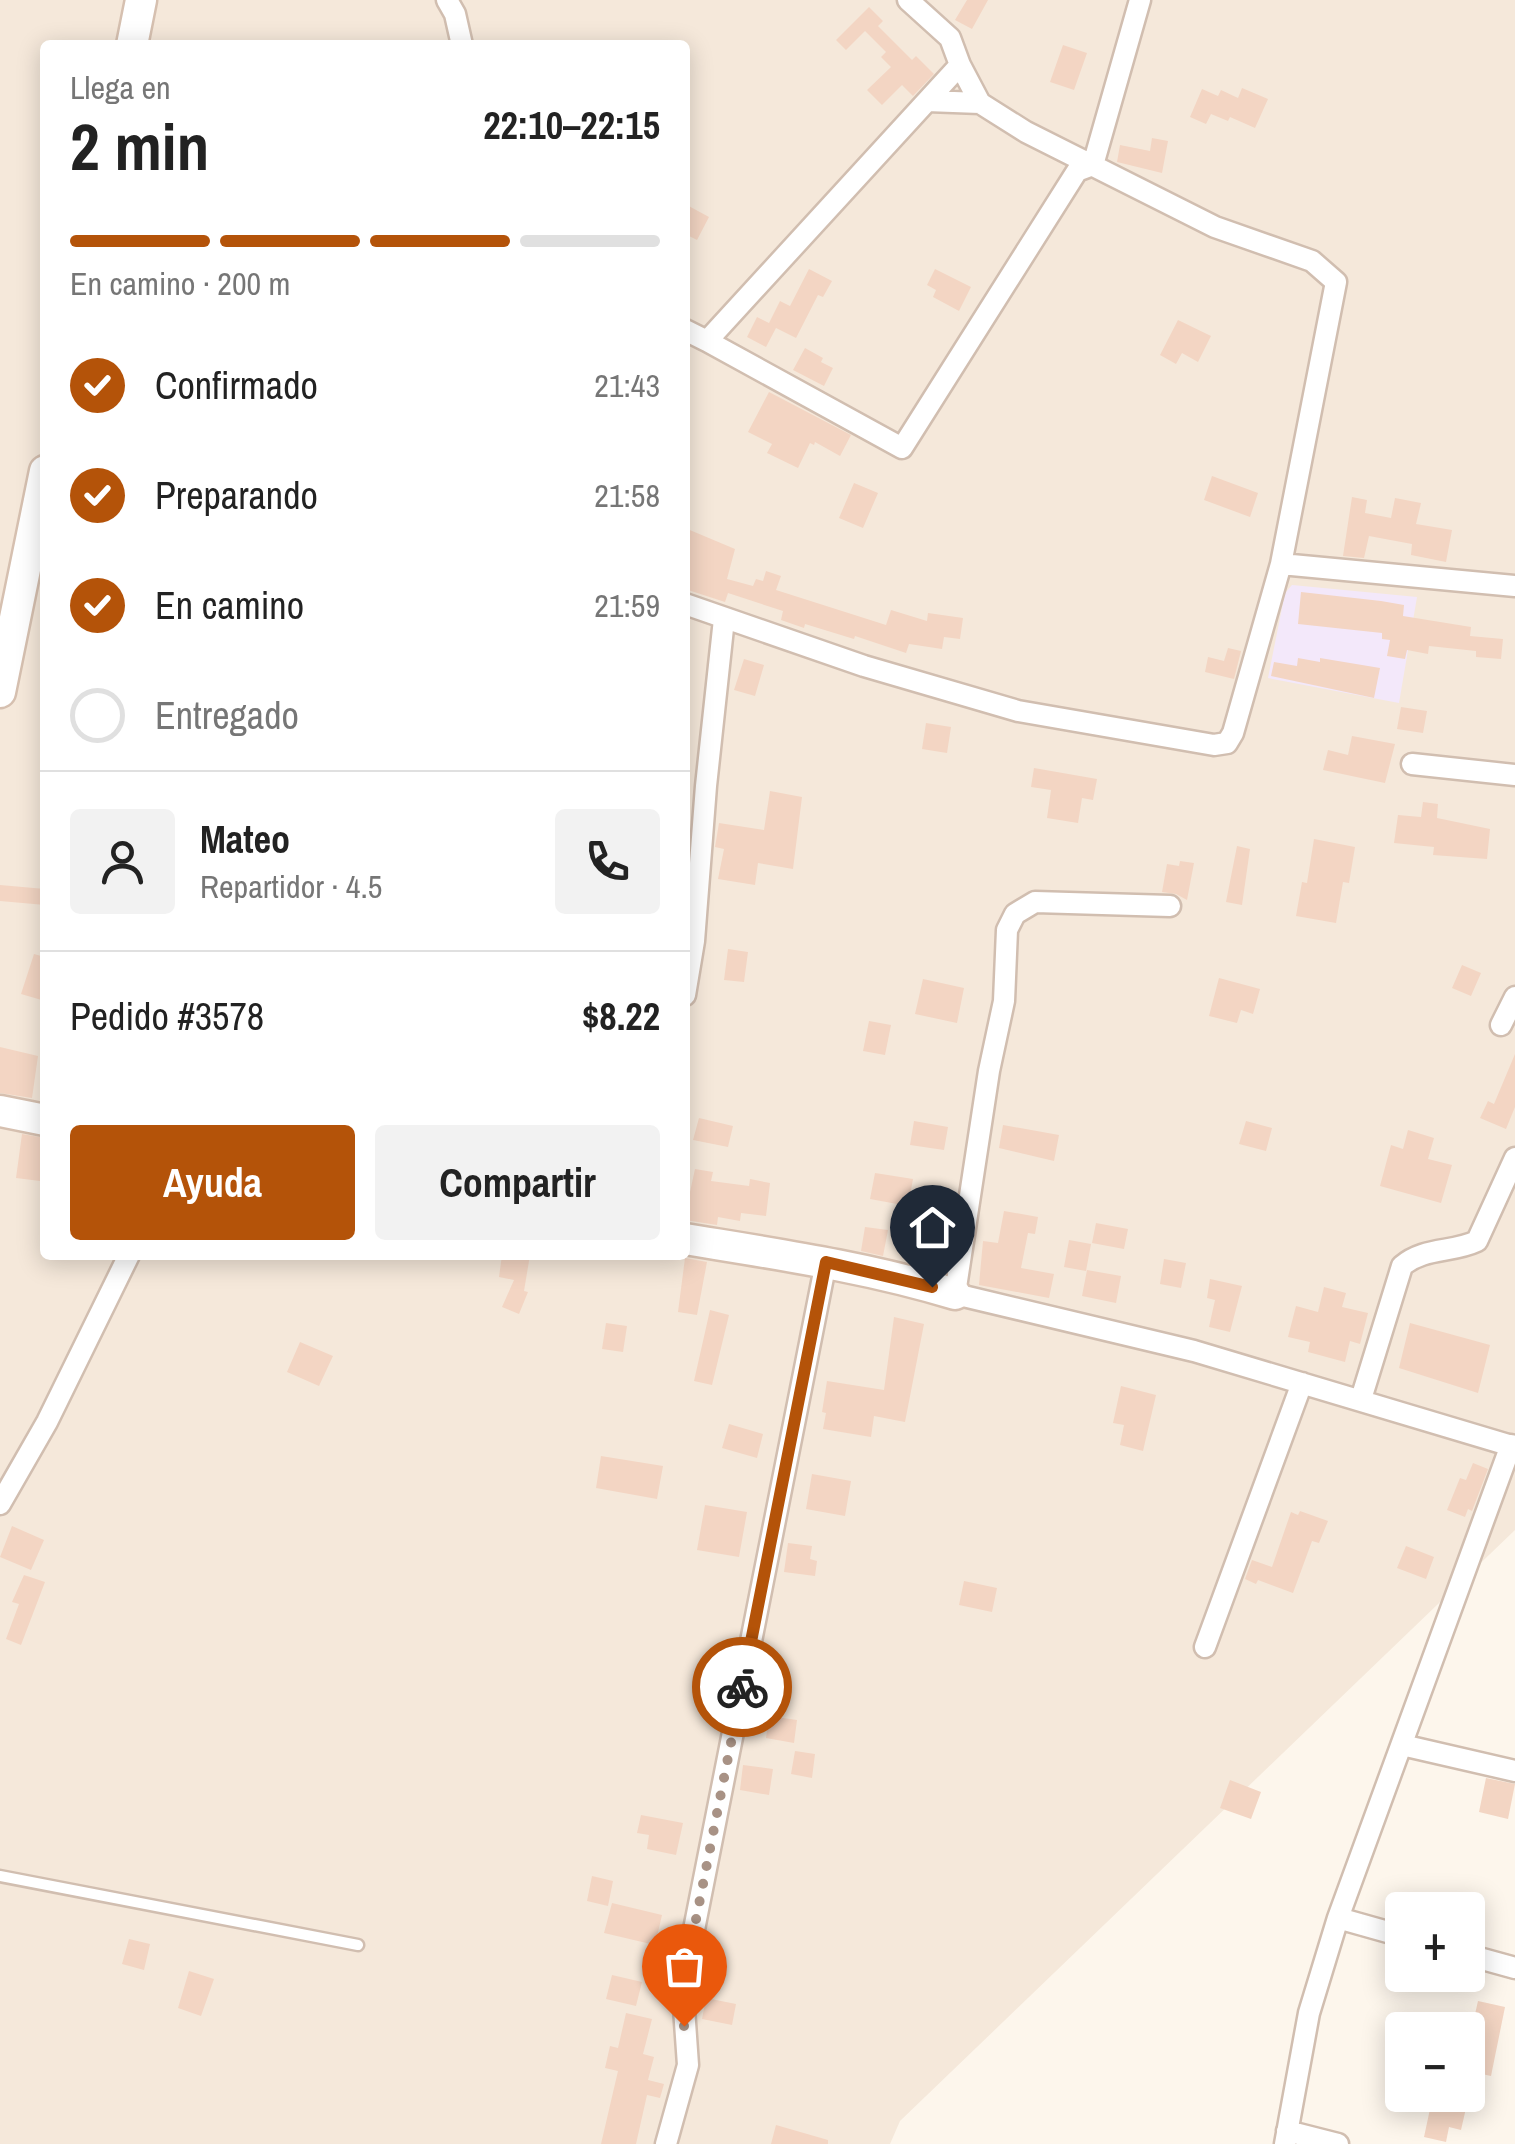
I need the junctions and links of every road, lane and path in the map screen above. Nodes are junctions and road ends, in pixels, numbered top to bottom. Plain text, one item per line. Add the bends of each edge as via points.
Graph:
1 (141, 0) edge
2 (446, 0) edge
3 (908, 0) edge
4 (1140, 0) edge
5 (133, 40) edge
6 (461, 40) edge
7 (960, 65) junction
8 (927, 102) junction
9 (980, 104) junction
10 (1093, 165) junction
11 (690, 332) edge
12 (708, 341) junction
13 (40, 496) edge
14 (1282, 564) junction
15 (1515, 586) edge
16 (690, 606) edge
17 (724, 619) junction
18 (0, 692) edge
19 (1412, 764) dead end
20 (1515, 775) edge
21 (1170, 906) dead end
22 (690, 965) edge
23 (1515, 996) edge
24 (1501, 1025) dead end
25 (0, 1112) edge
26 (40, 1119) edge
27 (1515, 1158) edge
28 (690, 1239) edge
29 (127, 1260) edge
30 (826, 1262) junction
31 (955, 1294) junction
32 (1302, 1383) junction
33 (1360, 1399) junction
34 (1513, 1446) edge
35 (0, 1504) edge
36 (1204, 1647) dead end
37 (1402, 1745) junction
38 (1515, 1771) edge
39 (0, 1876) edge
40 (1338, 1918) junction
41 (1385, 1931) edge
42 (358, 1945) dead end
43 (1485, 1960) edge
44 (1515, 1968) edge
45 (1286, 2138) edge
46 (666, 2144) edge
47 (1338, 2144) edge

1 - 5 street
2 - 6 street
3 - 7 street via 950,38
4 - 10 street
7 - 8 street
7 - 9 street
8 - 9 street
8 - 12 street
9 - 10 street
10 - 12 street via 1076,172 902,448
10 - 14 street via 1214,227 1312,261 1336,282
11 - 12 street
13 - 18 street
14 - 15 street
14 - 17 street via 1233,733 1214,745 1018,711
16 - 17 street
17 - 22 street
19 - 20 street
21 - 31 street via 1034,902 1010,922 1004,1001
23 - 24 street
25 - 26 street
27 - 33 street via 1477,1241 1428,1251 1402,1266
28 - 30 street
29 - 35 street
30 - 31 street
30 - 46 street via 686,1970 688,2065
31 - 32 street
32 - 33 street
32 - 36 street
33 - 34 street
34 - 37 street
37 - 38 street
37 - 40 street
39 - 42 lane
40 - 41 street
40 - 45 street via 1309,2013
43 - 44 street
45 - 47 street

